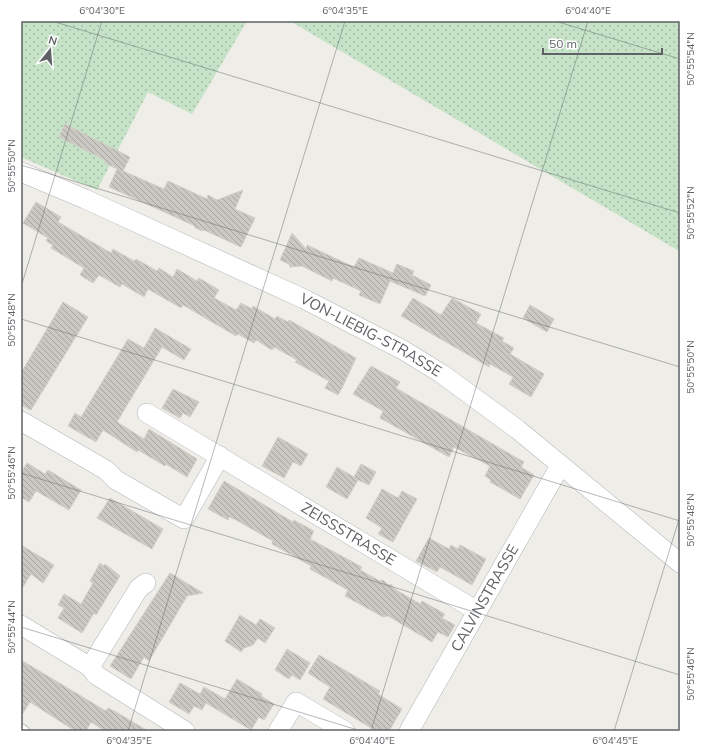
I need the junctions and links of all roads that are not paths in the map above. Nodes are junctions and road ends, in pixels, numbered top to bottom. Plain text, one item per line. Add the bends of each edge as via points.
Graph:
1 (21, 172) edge
2 (147, 413) dead end
3 (23, 428) edge
4 (220, 456) junction
5 (560, 466) junction
6 (680, 563) edge
7 (146, 583) dead end
8 (477, 611) junction
9 (21, 625) edge
10 (90, 667) junction
11 (185, 731) edge
12 (278, 731) edge
13 (344, 731) edge
14 (409, 731) edge

1 - 5 street, VON-LIEBIG-STRASSE via 304,299 403,350 485,405
2 - 4 street, ZEISSSTRASSE
3 - 4 street via 104,469 116,480 184,519
4 - 8 street, ZEISSSTRASSE
5 - 6 street, VON-LIEBIG-STRASSE
5 - 8 street, CALVINSTRASSE
7 - 10 street via 139,588
8 - 14 street, CALVINSTRASSE
9 - 10 street
10 - 11 street via 96,676
12 - 13 street via 296,702

